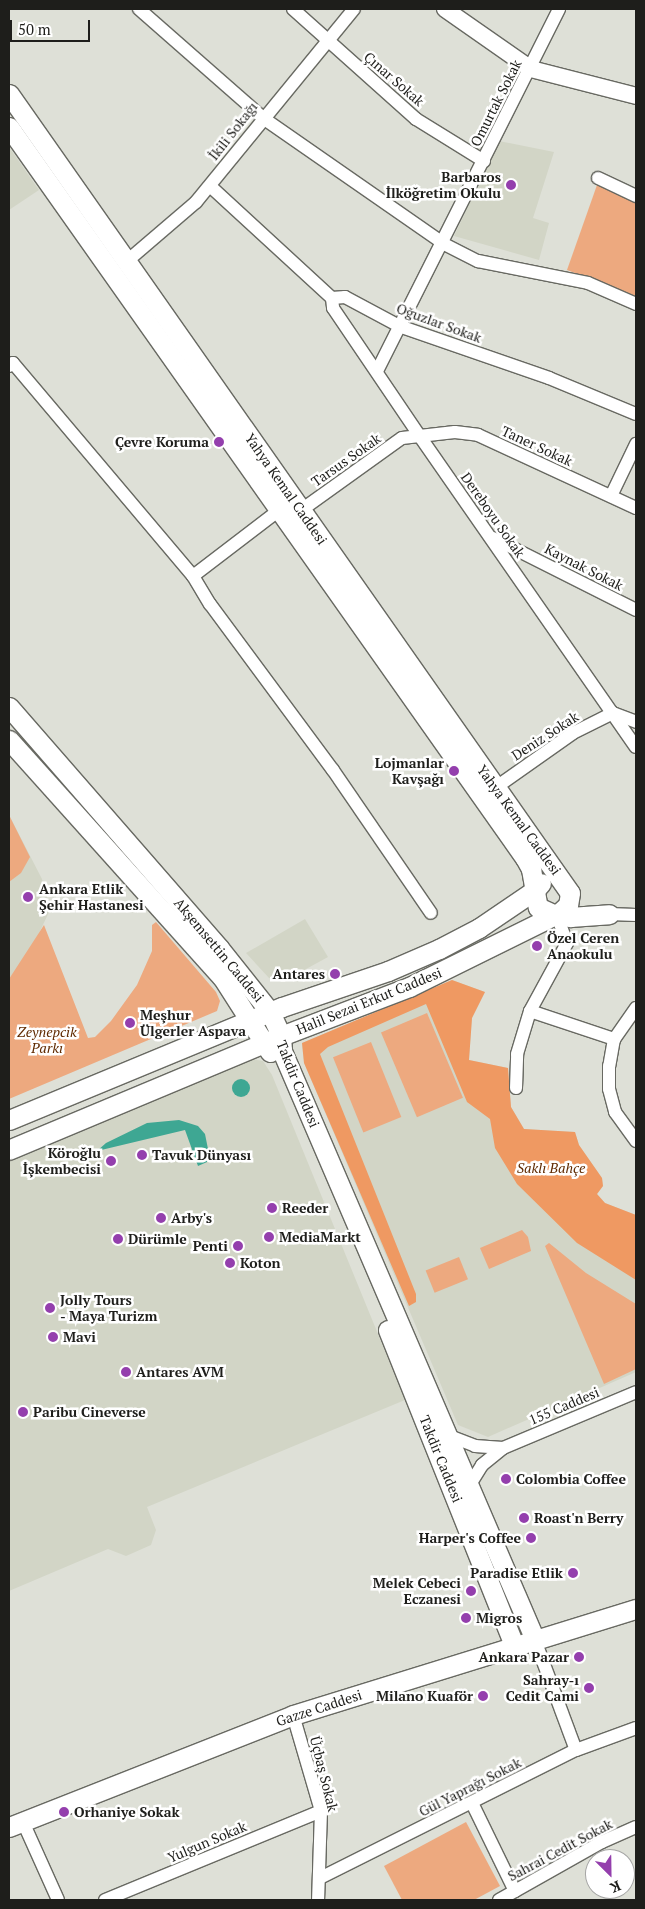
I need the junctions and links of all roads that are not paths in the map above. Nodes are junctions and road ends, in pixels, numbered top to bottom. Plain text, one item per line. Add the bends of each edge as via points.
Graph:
1 (139, 9) edge
2 (292, 9) edge
3 (354, 9) edge
4 (445, 9) edge
5 (559, 9) edge
6 (326, 39) junction
7 (531, 69) junction
8 (9, 94) edge
9 (635, 95) edge
10 (263, 118) junction
11 (9, 128) edge
12 (484, 161) junction
13 (598, 178) dead end
14 (210, 186) junction
15 (636, 196) edge
16 (444, 244) junction
17 (126, 262) junction
18 (332, 298) junction
19 (636, 304) edge
20 (399, 326) junction
21 (9, 366) edge
22 (377, 371) junction
23 (636, 414) edge
24 (421, 438) junction
25 (636, 444) edge
26 (611, 496) junction
27 (636, 508) edge
28 (278, 511) junction
29 (300, 511) junction
30 (491, 537) junction
31 (193, 576) junction
32 (636, 610) edge
33 (9, 707) edge
34 (613, 713) junction
35 (636, 722) edge
36 (9, 740) edge
37 (636, 746) edge
38 (495, 788) junction
39 (566, 885) junction
40 (536, 890) junction
41 (431, 913) dead end
42 (556, 913) junction
43 (609, 914) junction
44 (636, 915) edge
45 (636, 1008) edge
46 (530, 1011) junction
47 (270, 1012) junction
48 (252, 1020) junction
49 (281, 1036) junction
50 (614, 1039) junction
51 (262, 1044) junction
52 (516, 1088) dead end
53 (9, 1120) edge
54 (636, 1141) edge
55 (9, 1150) edge
56 (636, 1392) edge
57 (447, 1435) junction
58 (504, 1448) junction
59 (469, 1486) junction
60 (636, 1609) edge
61 (535, 1640) junction
62 (515, 1647) junction
63 (293, 1715) junction
64 (636, 1728) edge
65 (576, 1750) junction
66 (472, 1803) junction
67 (321, 1811) junction
68 (16, 1824) edge
69 (636, 1827) edge
70 (320, 1878) junction
71 (515, 1892) junction
72 (58, 1900) edge
73 (105, 1900) edge
74 (318, 1900) edge
75 (499, 1900) edge

1 - 10 street
2 - 6 street, Çınar Sokak
3 - 6 street, İkili Sokağı
4 - 7 street
5 - 7 street, Omurtak Sokak
6 - 10 street, İkili Sokağı
6 - 12 street, Çınar Sokak via 416,119
7 - 9 street
7 - 12 street, Omurtak Sokak
8 - 17 main road, Yahya Kemal Caddesi
10 - 14 street, İkili Sokağı
10 - 16 street
11 - 28 main road, Yahya Kemal Caddesi
12 - 16 street, Omurtak Sokak
13 - 15 street
14 - 17 street, İkili Sokağı
14 - 18 street
16 - 19 street via 478,260 588,283
16 - 20 street, Omurtak Sokak
17 - 29 main road, Yahya Kemal Caddesi
18 - 20 street, Oğuzlar Sokak via 346,297
18 - 22 street, Dereboyu Sokak via 333,308
20 - 22 street, Omurtak Sokak
20 - 23 street, Oğuzlar Sokak via 549,378
21 - 31 street via 13,363
22 - 24 street, Dereboyu Sokak
24 - 26 street, Taner Sokak via 455,432 478,435
24 - 29 street, Tarsus Sokak via 402,438
24 - 30 street, Dereboyu Sokak
25 - 26 street
26 - 27 street, Taner Sokak
28 - 29 street
28 - 31 street
28 - 40 main road, Yahya Kemal Caddesi via 525,858
29 - 38 main road, Yahya Kemal Caddesi
30 - 32 street, Kaynak Sokak
30 - 34 street, Dereboyu Sokak
31 - 41 street
33 - 47 main road, Akşemsettin Caddesi via 219,948
34 - 35 street
34 - 37 street, Dereboyu Sokak
34 - 38 street, Deniz Sokak via 573,733
36 - 48 main road, Akşemsettin Caddesi via 188,937
38 - 39 main road, Yahya Kemal Caddesi
39 - 40 main road, Halil Sezai Erkut Caddesi via 548,878
39 - 42 main road via 568,905
39 - 43 main road, Yahya Kemal Caddesi via 581,901
40 - 42 main road via 538,906
40 - 47 main road, Halil Sezai Erkut Caddesi via 439,949
42 - 43 main road via 570,918
42 - 46 street via 567,944
42 - 49 main road, Halil Sezai Erkut Caddesi via 410,987
43 - 44 street
45 - 50 street
46 - 50 street
46 - 52 street via 517,1054
47 - 48 main road, Akşemsettin Caddesi
47 - 49 main road, Halil Sezai Erkut Caddesi
48 - 51 main road
48 - 53 main road
49 - 51 main road, Takdir Caddesi
49 - 57 main road, Takdir Caddesi via 283,1052
50 - 54 street via 609,1089 615,1112
51 - 55 main road
51 - 62 main road, Takdir Caddesi via 273,1055 341,1215
56 - 58 street, 155 Caddesi
57 - 58 street, 155 Caddesi via 476,1446
57 - 59 main road, Takdir Caddesi
58 - 59 street, 155 Caddesi via 482,1465
59 - 61 main road, Takdir Caddesi
60 - 61 main road, Gazze Caddesi
61 - 62 main road, Gazze Caddesi
61 - 65 street
62 - 63 main road, Gazze Caddesi
63 - 67 street, Üçbaş Sokak
63 - 68 main road, Gazze Caddesi
64 - 65 street, Gül Yaprağı Sokak
65 - 66 street, Gül Yaprağı Sokak
66 - 70 street, Gül Yaprağı Sokak
66 - 71 street
67 - 70 street, Üçbaş Sokak
67 - 73 street, Yulgun Sokak
68 - 72 street
69 - 71 street, Sahrai Cedit Sokak via 602,1842
70 - 74 street, Üçbaş Sokak
71 - 75 street, Sahrai Cedit Sokak

